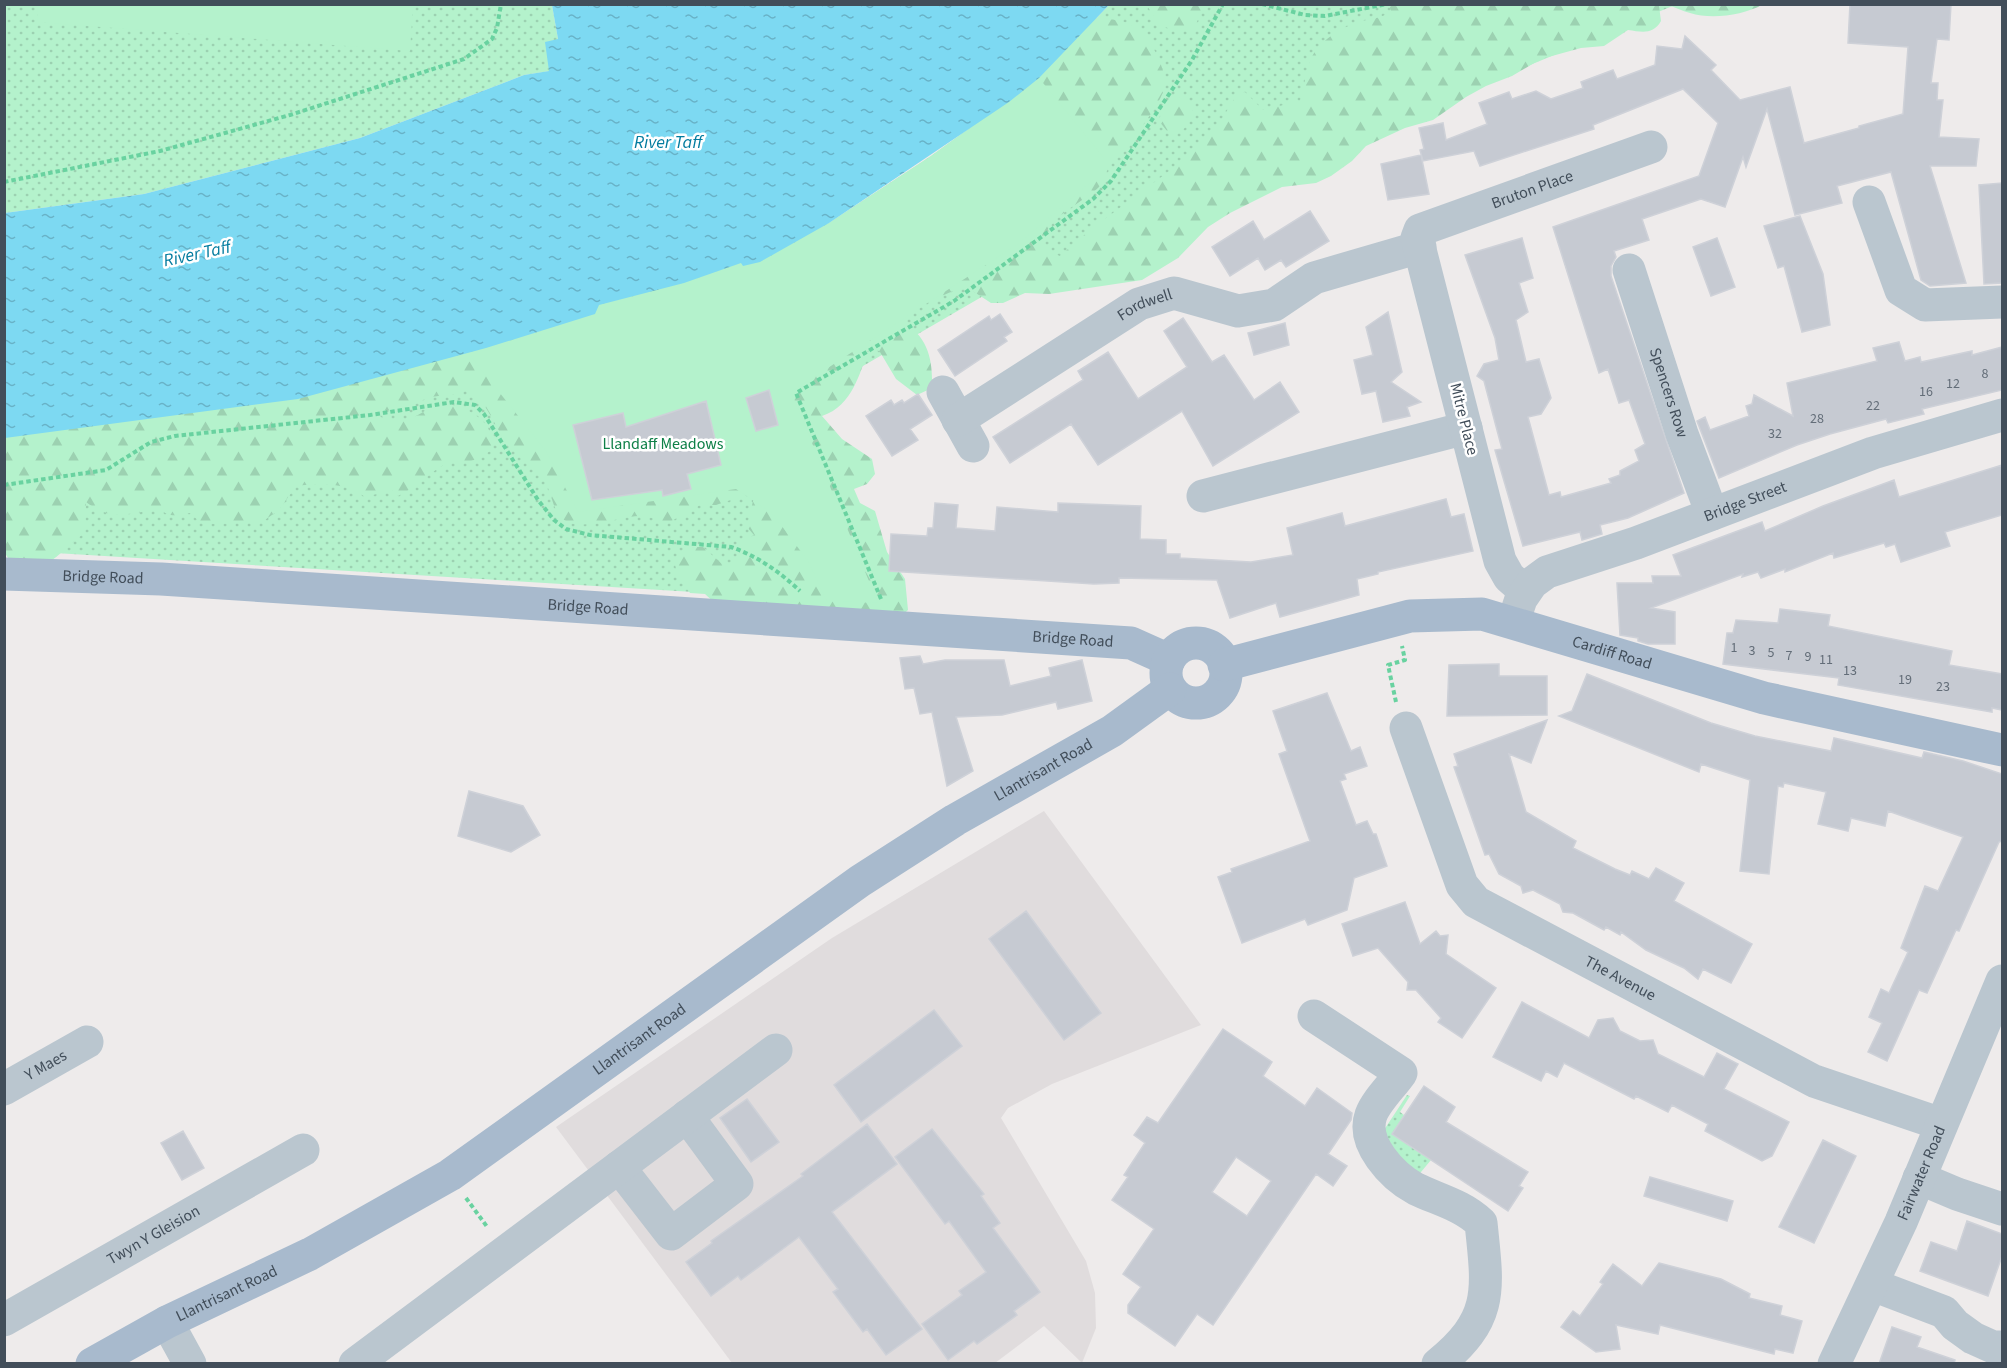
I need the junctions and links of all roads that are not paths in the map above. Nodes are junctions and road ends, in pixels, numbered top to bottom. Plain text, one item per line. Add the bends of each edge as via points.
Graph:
1 (1651, 147) dead end
2 (1869, 202) dead end
3 (1418, 242) junction
4 (1629, 270) dead end
5 (2002, 302) edge
6 (943, 392) dead end
7 (2002, 415) edge
8 (1466, 428) junction
9 (1203, 496) dead end
10 (1712, 514) junction
11 (4, 574) edge
12 (1526, 591) junction
13 (1513, 621) junction
14 (1224, 665) junction
15 (1169, 675) junction
16 (1406, 728) dead end
17 (2002, 750) edge
18 (2002, 981) edge
19 (1314, 1016) dead end
20 (1995, 1021) edge
21 (87, 1042) dead end
22 (776, 1050) dead end
23 (4, 1089) edge
24 (687, 1116) junction
25 (1941, 1124) junction
26 (303, 1150) dead end
27 (619, 1167) junction
28 (1919, 1178) junction
29 (2002, 1209) edge
30 (1873, 1285) junction
31 (4, 1320) edge
32 (167, 1322) junction
33 (2002, 1347) edge
34 (92, 1364) edge
35 (190, 1364) edge
36 (355, 1364) edge
37 (1438, 1364) edge
38 (1834, 1364) edge

1 - 3 street, Bruton Place via 1420,230
2 - 5 street via 1901,290 1925,305
3 - 6 street, Fordwell via 1314,278 1274,305 1238,310 1174,293 1139,304 966,433
3 - 8 street, Mitre Place
4 - 10 street, Spencers Row
7 - 10 street, Bridge Street via 1873,453
8 - 9 street
8 - 12 street, Mitre Place via 1500,561 1509,577
10 - 12 street, Bridge Street via 1547,573
11 - 15 main road, Bridge Road via 172,580 1131,643
12 - 13 street, Bridge Street
13 - 14 main road, Cardiff Road via 1482,614 1410,616
13 - 17 main road, Cardiff Road via 1764,699
14 - 15 main road via 1218,654 1201,644 1182,647
14 - 15 main road via 1220,690 1205,701 1186,702
15 - 32 main road, Llantrisant Road via 1112,731 955,820 860,881 450,1175 310,1254
16 - 25 street, The Avenue via 1462,885 1476,902 1814,1081
18 - 20 street, Fairwater Road
19 - 37 street via 1401,1073 1371,1114 1368,1133 1395,1174 1415,1188 1469,1212 1481,1223 1486,1294 1481,1316 1470,1334
20 - 25 street, Fairwater Road
21 - 23 street, Y Maes
22 - 24 street
24 - 27 street
24 - 27 street via 737,1184 671,1234
25 - 28 street, Fairwater Road
26 - 31 street, Twyn Y Gleision
27 - 36 street
28 - 29 street
28 - 30 street, Fairwater Road
30 - 33 street via 1944,1312 1973,1338
30 - 38 street, Fairwater Road
32 - 34 main road, Llantrisant Road
32 - 35 street

